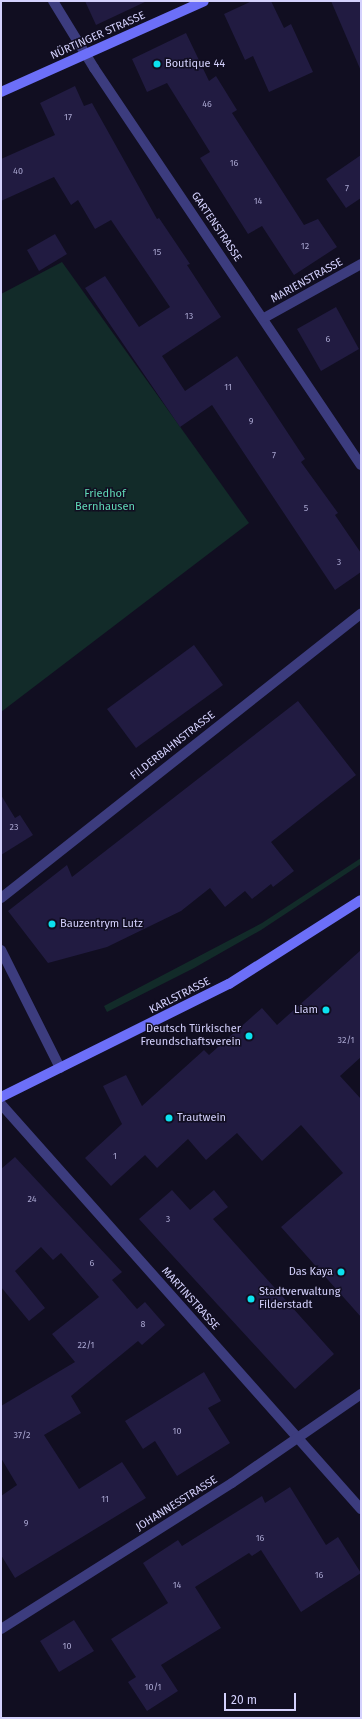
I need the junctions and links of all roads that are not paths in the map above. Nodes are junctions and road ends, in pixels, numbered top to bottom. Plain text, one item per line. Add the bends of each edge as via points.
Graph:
1 (53, 1) edge
2 (204, 1) edge
3 (86, 55) junction
4 (1, 92) edge
5 (361, 264) edge
6 (264, 318) junction
7 (361, 465) edge
8 (361, 614) edge
9 (1, 898) edge
10 (361, 900) edge
11 (1, 950) edge
12 (60, 1068) junction
13 (1, 1097) edge
14 (1, 1104) edge
15 (361, 1394) edge
16 (298, 1438) junction
17 (361, 1509) edge
18 (1, 1629) edge

1 - 3 street, GARTENSTRASSE
2 - 3 main road, NÜRTINGER STRASSE
3 - 4 main road, NÜRTINGER STRASSE
3 - 6 street, GARTENSTRASSE
5 - 6 street, MARIENSTRASSE
6 - 7 street, GARTENSTRASSE
8 - 9 street, FILDERBAHNSTRASSE
10 - 12 main road, KARLSTRASSE via 229,984
11 - 12 street
12 - 13 main road, KARLSTRASSE
14 - 16 street, MARTINSTRASSE
15 - 16 street, JOHANNESSTRASSE
16 - 17 street, MARTINSTRASSE
16 - 18 street, JOHANNESSTRASSE via 232,1483

